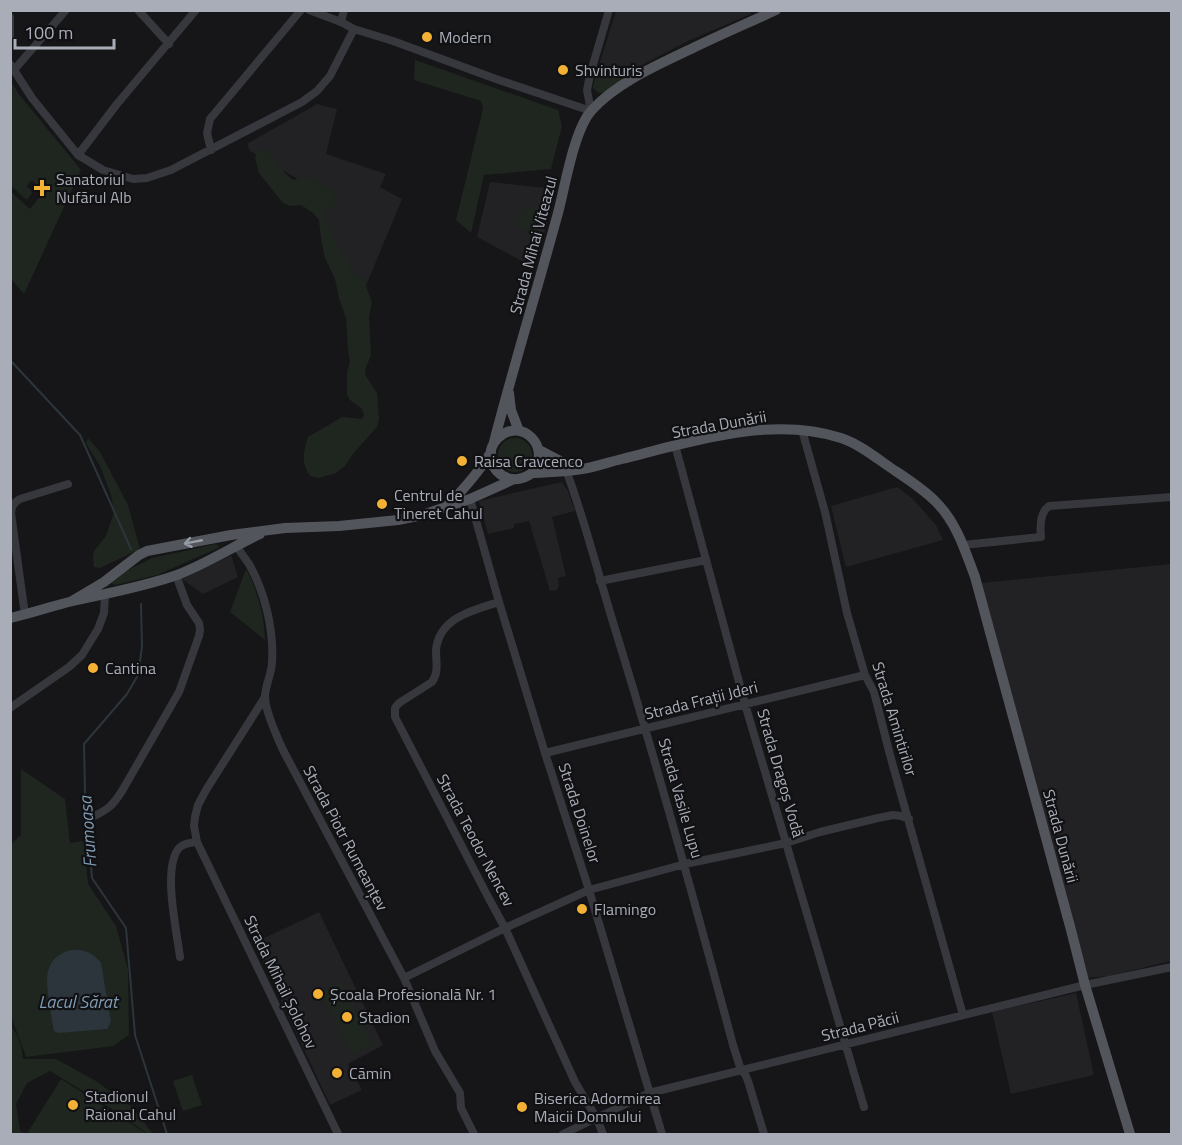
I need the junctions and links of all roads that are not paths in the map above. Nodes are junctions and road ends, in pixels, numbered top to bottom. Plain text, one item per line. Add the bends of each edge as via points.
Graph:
1 (66, 10) edge
2 (138, 10) edge
3 (196, 10) edge
4 (301, 10) edge
5 (309, 10) edge
6 (344, 10) edge
7 (609, 10) edge
8 (776, 10) edge
9 (10, 17) edge
10 (341, 22) junction
11 (354, 29) junction
12 (10, 35) edge
13 (169, 44) junction
14 (12, 67) edge
15 (591, 111) junction
16 (211, 150) junction
17 (78, 155) junction
18 (508, 390) junction
19 (802, 430) junction
20 (519, 431) junction
21 (675, 446) junction
22 (493, 448) junction
23 (539, 450) junction
24 (582, 469) junction
25 (566, 470) junction
26 (532, 473) junction
27 (512, 480) junction
28 (68, 484) dead end
29 (1172, 498) edge
30 (470, 500) junction
31 (445, 508) junction
32 (272, 530) junction
33 (217, 538) junction
34 (963, 545) junction
35 (236, 546) junction
36 (220, 554) junction
37 (706, 560) junction
38 (176, 575) junction
39 (108, 579) junction
40 (600, 581) junction
41 (109, 593) junction
42 (72, 601) junction
43 (499, 602) junction
44 (25, 615) junction
45 (10, 618) edge
46 (865, 675) junction
47 (265, 697) junction
48 (745, 705) junction
49 (10, 708) edge
50 (646, 729) junction
51 (545, 753) junction
52 (92, 817) dead end
53 (909, 819) junction
54 (197, 842) junction
55 (786, 843) junction
56 (685, 864) junction
57 (589, 890) junction
58 (506, 928) junction
59 (180, 957) dead end
60 (1172, 967) edge
61 (404, 978) junction
62 (1085, 985) junction
63 (963, 1015) junction
64 (846, 1045) junction
65 (741, 1070) junction
66 (649, 1093) junction
67 (864, 1107) dead end
68 (597, 1119) junction
69 (338, 1134) edge
70 (474, 1134) edge
71 (562, 1134) edge
72 (603, 1134) edge
73 (662, 1134) edge
74 (764, 1134) edge
75 (1130, 1134) edge

1 - 14 street
2 - 13 street
3 - 13 street
4 - 16 street via 210,119 207,133
5 - 10 street
6 - 10 street
7 - 15 street via 587,90
8 - 15 main road, Strada Mihai Viteazul via 664,61
9 - 12 street
10 - 11 street
11 - 15 street
11 - 16 street via 330,76 317,91
13 - 17 street
14 - 17 street
15 - 18 main road, Strada Mihai Viteazul via 575,144
16 - 17 street via 165,172 133,179 103,170
18 - 20 main road, Strada Mihai Viteazul
18 - 22 main road, Strada Mihai Viteazul
19 - 21 main road, Strada Dunării via 755,430
19 - 34 main road, Strada Dunării via 841,438 858,446 920,488 936,501
19 - 46 street, Strada Amintirilor
20 - 22 main road via 503,434
20 - 23 main road via 532,438
21 - 24 main road, Strada Dunării
21 - 37 street, Strada Dragoș Vodă
22 - 27 main road via 492,464
22 - 31 main road via 480,471
23 - 24 main road
23 - 26 main road via 538,464
24 - 25 main road, Strada Dunării
25 - 26 main road, Strada Dunării
25 - 40 street, Strada Vasile Lupu
26 - 27 main road
27 - 30 main road
28 - 44 street via 20,499 12,506
29 - 34 street via 1049,506 1044,511 1041,537
30 - 31 main road
30 - 43 street, Strada Doinelor
31 - 32 main road via 384,523
32 - 33 main road
32 - 35 main road
33 - 36 main road via 224,546
33 -> 39 main road via 143,553
34 - 62 main road, Strada Dunării via 975,577
35 - 36 main road
35 - 47 street, Strada Piotr Rumeanțev via 258,583 269,623 272,665
36 - 38 main road
37 - 40 street
37 - 48 street, Strada Dragoș Vodă
38 - 41 main road
38 - 52 street via 199,623 191,661 179,692 122,791 107,810
39 - 41 main road
39 - 42 main road
40 - 50 street, Strada Vasile Lupu
41 - 42 main road
41 - 49 street via 98,630 82,656
42 - 44 main road
43 - 51 street, Strada Doinelor
43 - 58 street, Strada Teodor Nencev via 463,614 440,634 435,677 399,703 394,712
44 - 45 main road
46 - 48 street, Strada Frații Jderi
46 - 53 street, Strada Amintirilor via 874,692
47 - 54 street, Strada Mihail Șolohov via 198,805 194,826
47 - 61 street, Strada Piotr Rumeanțev via 283,750
48 - 50 street, Strada Frații Jderi
48 - 55 street, Strada Dragoș Vodă
50 - 51 street, Strada Frații Jderi
50 - 56 street, Strada Vasile Lupu
51 - 57 street, Strada Doinelor
53 - 55 street via 892,815
53 - 63 street, Strada Amintirilor
54 - 59 street via 178,849 172,866 171,893
54 - 69 street, Strada Mihail Șolohov
55 - 56 street
55 - 64 street, Strada Dragoș Vodă
56 - 57 street
56 - 65 street, Strada Vasile Lupu
57 - 58 street
57 - 66 street, Strada Doinelor
58 - 61 street
58 - 68 street, Strada Teodor Nencev via 575,1082
60 - 62 street, Strada Păcii
61 - 70 street, Strada Piotr Rumeanțev via 435,1051 460,1093 461,1108
62 - 63 street, Strada Păcii
62 - 75 main road, Strada Dunării
63 - 64 street, Strada Păcii
64 - 65 street, Strada Păcii
64 - 67 street, Strada Dragoș Vodă
65 - 66 street, Strada Păcii
65 - 74 street, Strada Vasile Lupu
66 - 68 street, Strada Păcii
66 - 73 street, Strada Doinelor
68 - 71 street, Strada Păcii
68 - 72 street, Strada Teodor Nencev

